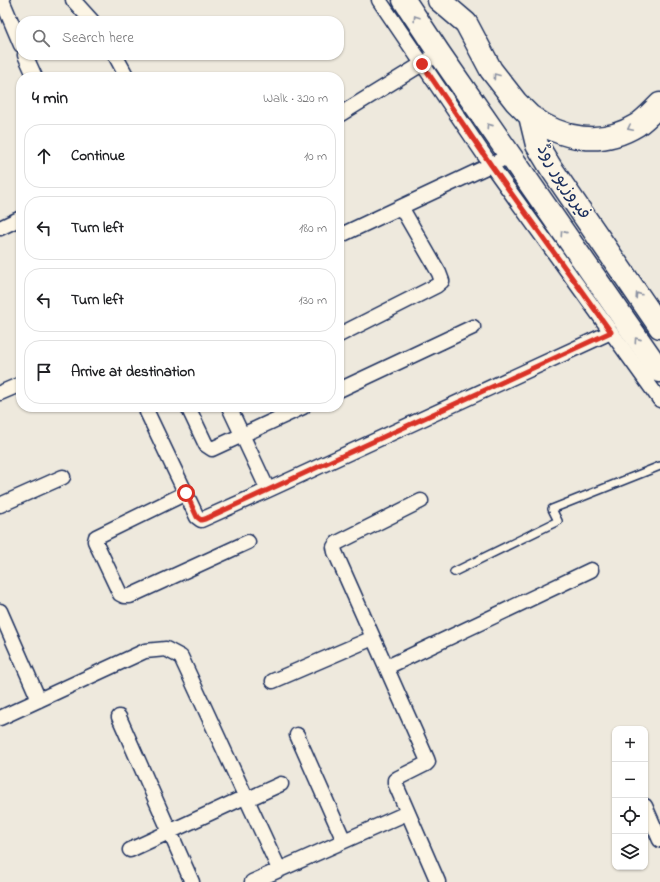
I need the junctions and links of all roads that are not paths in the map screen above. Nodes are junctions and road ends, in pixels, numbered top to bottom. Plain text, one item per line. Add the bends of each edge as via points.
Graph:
1 (2, 0) edge
2 (73, 0) edge
3 (379, 0) edge
4 (404, 0) edge
5 (439, 0) edge
6 (460, 0) edge
7 (87, 16) edge
8 (466, 23) junction
9 (16, 33) edge
10 (431, 58) junction
11 (27, 60) edge
12 (118, 60) edge
13 (33, 72) edge
14 (124, 72) edge
15 (660, 104) edge
16 (344, 112) edge
17 (530, 116) junction
18 (500, 160) junction
19 (401, 207) junction
20 (16, 220) edge
21 (0, 228) edge
22 (344, 234) edge
23 (473, 327) dead end
24 (660, 327) edge
25 (344, 332) edge
26 (611, 332) junction
27 (660, 371) edge
28 (16, 386) edge
29 (344, 388) edge
30 (0, 393) edge
31 (660, 400) edge
32 (148, 412) edge
33 (190, 412) edge
34 (231, 412) edge
35 (291, 412) edge
36 (242, 435) junction
37 (660, 466) edge
38 (63, 477) dead end
39 (268, 490) junction
40 (186, 493) junction
41 (421, 501) dead end
42 (0, 506) edge
43 (248, 542) dead end
44 (590, 570) dead end
45 (454, 572) dead end
46 (0, 611) edge
47 (373, 638) junction
48 (387, 667) junction
49 (273, 680) dead end
50 (39, 700) junction
51 (119, 717) dead end
52 (0, 718) edge
53 (297, 735) dead end
54 (281, 784) dead end
55 (247, 798) junction
56 (407, 813) junction
57 (648, 813) edge
58 (169, 831) junction
59 (660, 840) edge
60 (344, 841) junction
61 (130, 850) dead end
62 (279, 869) junction
63 (192, 882) edge
64 (252, 882) edge
65 (438, 882) edge

1 - 9 street
2 - 7 street
3 - 10 street
10 -> 4 highway
5 - 8 highway
6 - 8 highway
17 -> 8 highway via 491,70
10 - 16 street
10 - 18 highway
11 - 13 street
12 - 14 street
15 -> 17 highway via 638,124 623,132 591,138 558,133
24 -> 17 highway, فیروزپور روڈ via 551,168 537,145
18 - 19 street
18 - 26 street
27 -> 18 highway
19 - 22 street
19 - 25 street via 442,281
20 - 21 street
23 - 29 street
26 - 31 street
26 - 39 street
28 - 30 street
32 - 40 street
33 - 36 street via 209,448 212,449
34 - 36 street
35 - 36 street
36 - 39 street
37 - 45 lane via 552,510 558,521
38 - 42 street
39 - 40 street via 201,520 197,517
40 - 43 street via 94,539 120,594 130,596
41 - 47 street via 337,543 334,547
44 - 48 street
46 - 50 street
47 - 48 street
47 - 49 street
48 - 56 street via 428,762 395,780
50 - 52 street
50 - 55 street via 145,651 166,649 181,657
51 - 58 street
53 - 60 street
54 - 55 street
55 - 58 street
55 - 62 street
56 - 60 street
56 - 65 street
57 - 59 street
58 - 61 street
58 - 63 street
60 - 62 street
62 - 64 street

